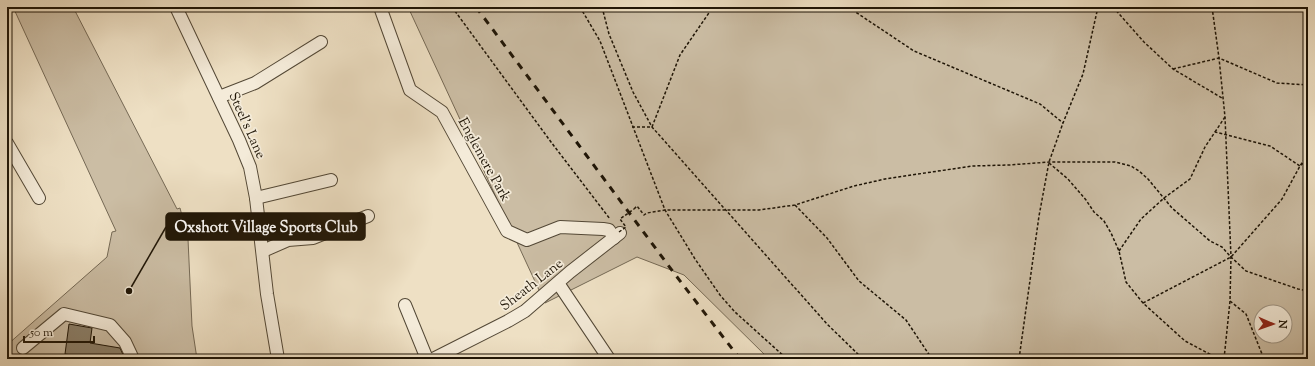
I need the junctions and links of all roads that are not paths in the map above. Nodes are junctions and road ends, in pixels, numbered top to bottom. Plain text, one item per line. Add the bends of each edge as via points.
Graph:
1 (176, 7) edge
2 (380, 7) edge
3 (321, 42) dead end
4 (219, 97) junction
5 (8, 150) edge
6 (331, 180) dead end
7 (39, 198) dead end
8 (256, 198) junction
9 (368, 216) dead end
10 (617, 233) joint
11 (263, 251) junction
12 (558, 283) junction
13 (405, 305) dead end
14 (23, 348) dead end
15 (133, 359) edge
16 (278, 359) edge
17 (427, 359) edge
18 (433, 359) edge
19 (609, 359) edge

1 - 4 street, Steel's Lane
2 - 10 street, Englemere Park via 410,90 442,112 507,231 527,240 560,227 603,229
3 - 4 street via 255,83
4 - 8 street, Steel's Lane via 247,157
5 - 7 street
6 - 8 street
8 - 11 street, Steel's Lane
9 - 11 street via 313,238 288,240
10 - 12 street, Sheath Lane
11 - 16 street, Steel's Lane
12 - 18 street, Sheath Lane via 508,322
12 - 19 street
13 - 17 street
14 - 15 street via 64,314 110,324 125,342

